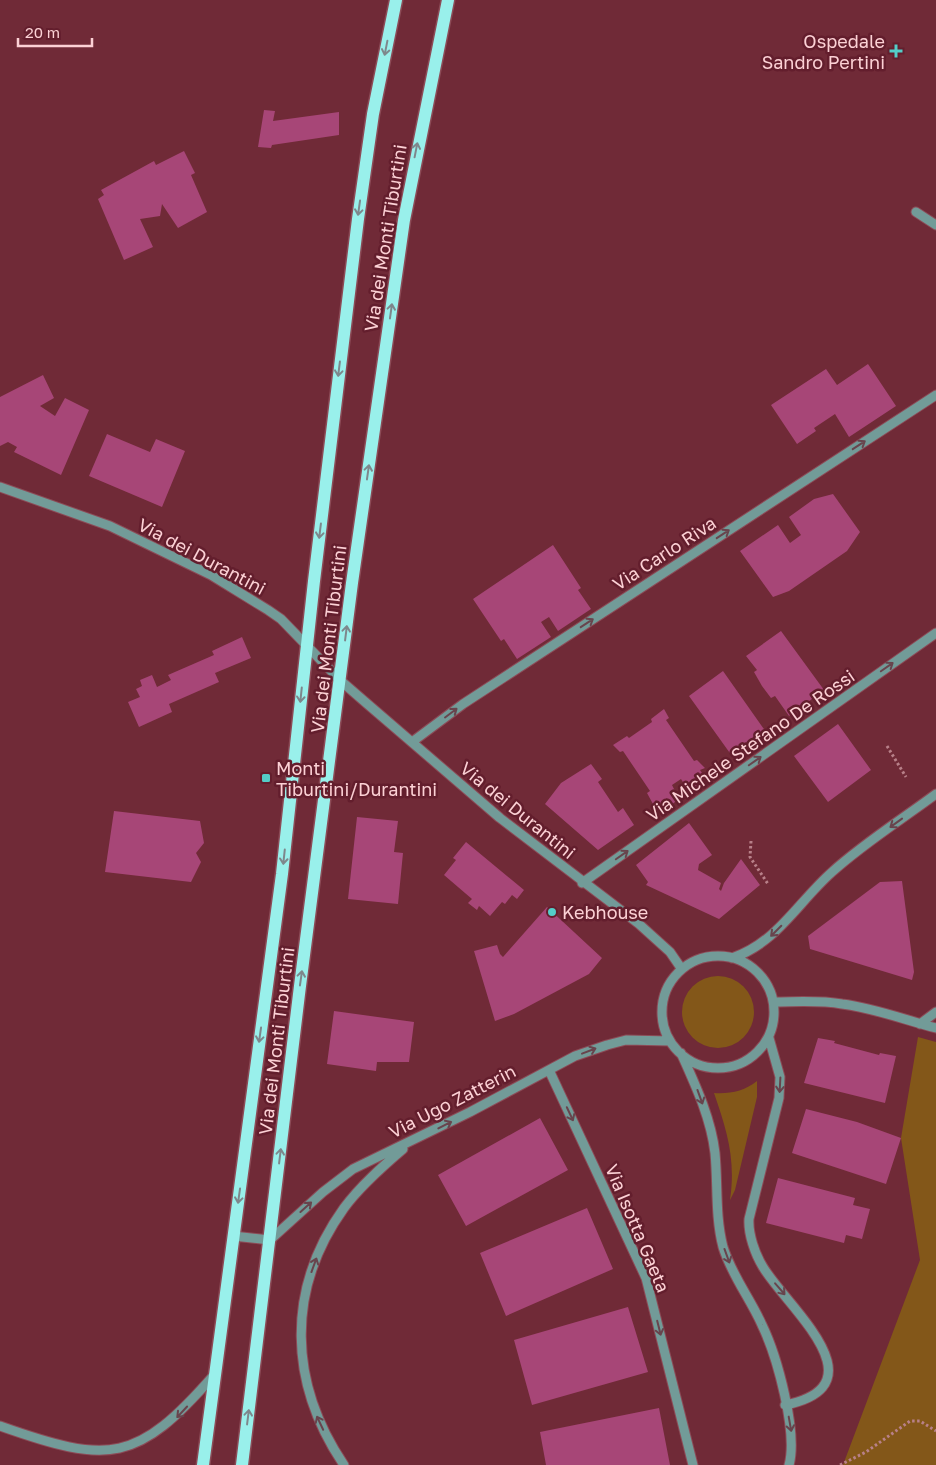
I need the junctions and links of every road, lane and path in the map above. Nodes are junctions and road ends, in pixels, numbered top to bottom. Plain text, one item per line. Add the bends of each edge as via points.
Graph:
1 (396, 0) edge
2 (448, 0) edge
3 (916, 212) dead end
4 (936, 225) edge
5 (936, 395) edge
6 (0, 487) edge
7 (936, 633) edge
8 (307, 647) junction
9 (341, 681) junction
10 (412, 742) junction
11 (887, 746) dead end
12 (906, 777) dead end
13 (936, 794) edge
14 (751, 841) dead end
15 (582, 883) junction
16 (768, 884) dead end
17 (732, 958) junction
18 (681, 968) junction
19 (773, 1002) junction
20 (936, 1012) edge
21 (920, 1024) junction
22 (936, 1028) edge
23 (769, 1038) junction
24 (670, 1041) junction
25 (681, 1052) junction
26 (549, 1070) junction
27 (411, 1142) junction
28 (233, 1236) junction
29 (270, 1240) junction
30 (214, 1376) junction
31 (785, 1404) junction
32 (0, 1426) edge
33 (936, 1431) edge
34 (114, 1459) dead end
35 (94, 1460) dead end
36 (203, 1465) edge
37 (242, 1465) edge
38 (344, 1465) edge
39 (693, 1465) edge
40 (789, 1465) edge
41 (840, 1465) edge

1 -> 8 main road, Via dei Monti Tiburtini via 373,114 358,218
9 -> 2 main road, Via dei Monti Tiburtini via 352,582 404,220
3 - 4 street
10 -> 5 street, Via Carlo Riva via 463,704
6 - 8 street, Via dei Durantini via 110,526 183,560 268,610
15 -> 7 street, Via Michele Stefano De Rossi
8 - 9 street, Via dei Durantini
8 -> 28 main road, Via dei Monti Tiburtini via 282,874
9 - 10 street, Via dei Durantini
29 -> 9 main road, Via dei Monti Tiburtini
10 - 15 street, Via dei Durantini
11 - 12 path
13 -> 17 street via 842,864 764,942
14 - 16 path via 750,857
15 - 18 street, Via dei Durantini via 639,924 670,952
17 - 18 street via 714,956
17 - 19 street via 755,972 766,985
18 - 24 street via 670,982 663,1000 663,1019
19 - 21 street via 844,1004
19 - 23 street via 774,1020
20 - 21 street
21 - 22 street
23 - 25 street via 754,1057 730,1067 708,1067
23 -> 31 street via 780,1077 779,1098 749,1229 762,1266 816,1334 828,1368 826,1382 816,1395
24 - 25 street
26 -> 24 street, Via Ugo Zatterin via 607,1044 626,1040
25 -> 31 street via 713,1141 716,1206 724,1249 739,1286 769,1342
27 -> 26 street, Via Ugo Zatterin
26 -> 39 street, Via Isotta Gaeta via 646,1278
29 -> 27 street, Via Ugo Zatterin via 337,1180
38 -> 27 street via 321,1428 308,1392 300,1337 306,1294 320,1248 345,1206
28 - 29 street
28 - 30 main road, Via dei Monti Tiburtini
37 -> 29 main road, Via dei Monti Tiburtini
30 -> 34 street via 162,1433
30 - 36 main road, Via dei Monti Tiburtini
31 -> 40 street via 792,1443
32 - 35 street via 57,1451
33 - 41 path via 920,1421 910,1421 866,1452

